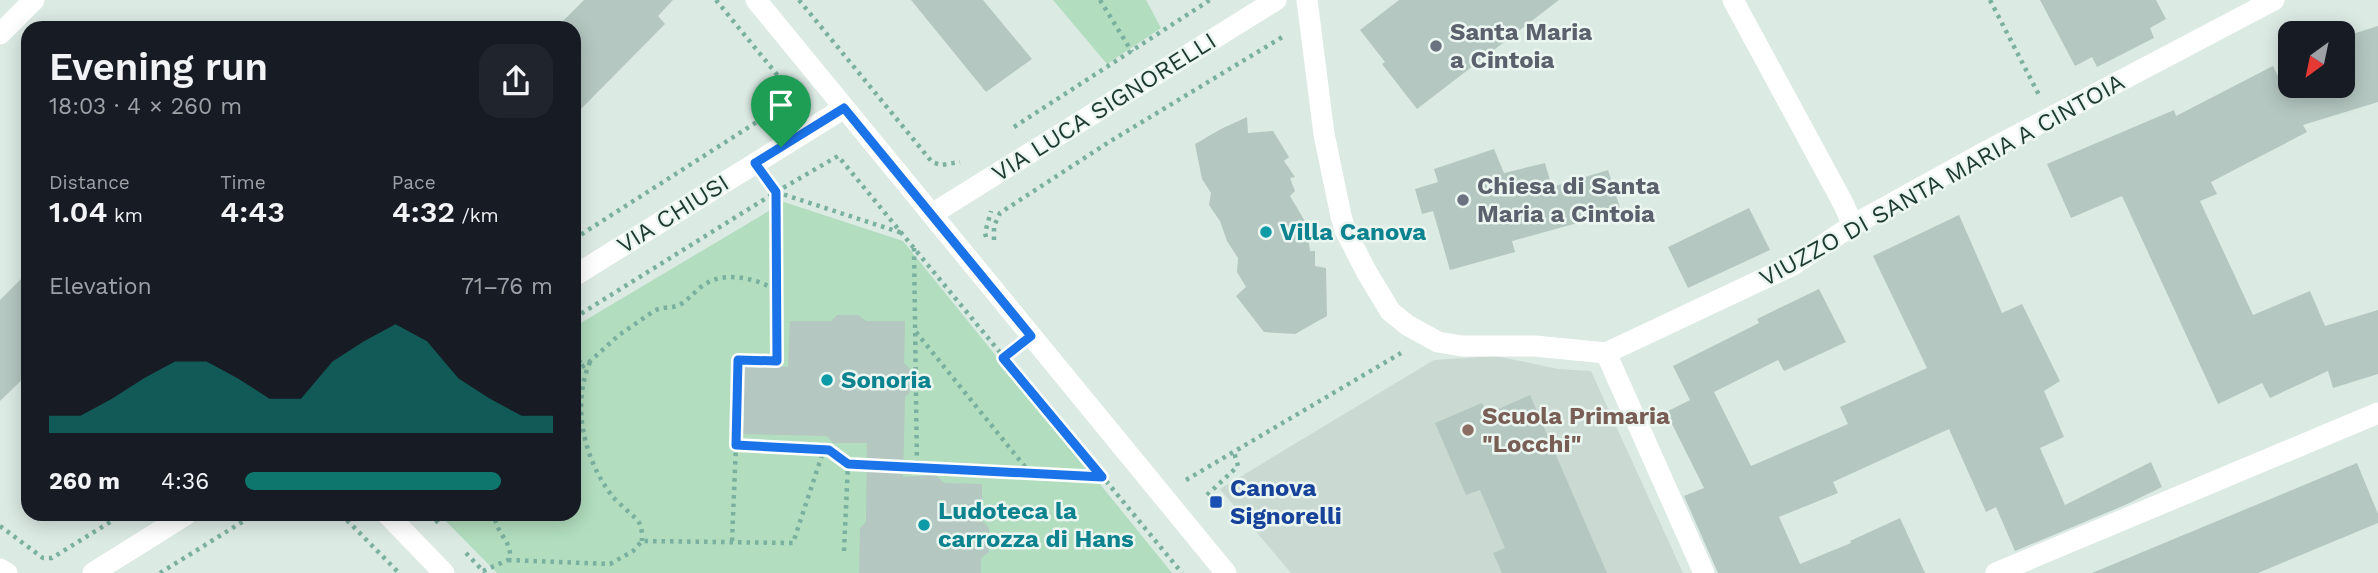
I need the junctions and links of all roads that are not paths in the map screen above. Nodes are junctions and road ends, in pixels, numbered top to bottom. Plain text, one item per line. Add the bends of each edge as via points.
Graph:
1 (34, 0) edge
2 (756, 0) edge
3 (1276, 0) edge
4 (1733, 0) edge
5 (2274, 0) edge
6 (1308, 8) edge
7 (0, 34) edge
8 (844, 108) junction
9 (932, 214) junction
10 (1853, 225) junction
11 (581, 272) edge
12 (1606, 353) junction
13 (2378, 413) edge
14 (176, 521) edge
15 (394, 521) edge
16 (0, 569) edge
17 (7, 573) edge
18 (93, 573) edge
19 (444, 573) edge
20 (1226, 573) edge
21 (1704, 573) edge
22 (1996, 573) edge

1 - 7 street
2 - 8 street
3 - 9 street, VIA LUCA SIGNORELLI
4 - 10 street
5 - 10 street, VIUZZO DI SANTA MARIA A CINTOIA
6 - 12 street via 1324,134 1341,216 1390,312 1438,342
8 - 9 street
8 - 11 street, VIA CHIUSI
9 - 20 street
10 - 12 street, VIUZZO DI SANTA MARIA A CINTOIA via 1793,265
12 - 21 street
13 - 22 street
14 - 18 street
15 - 19 street
16 - 17 street

